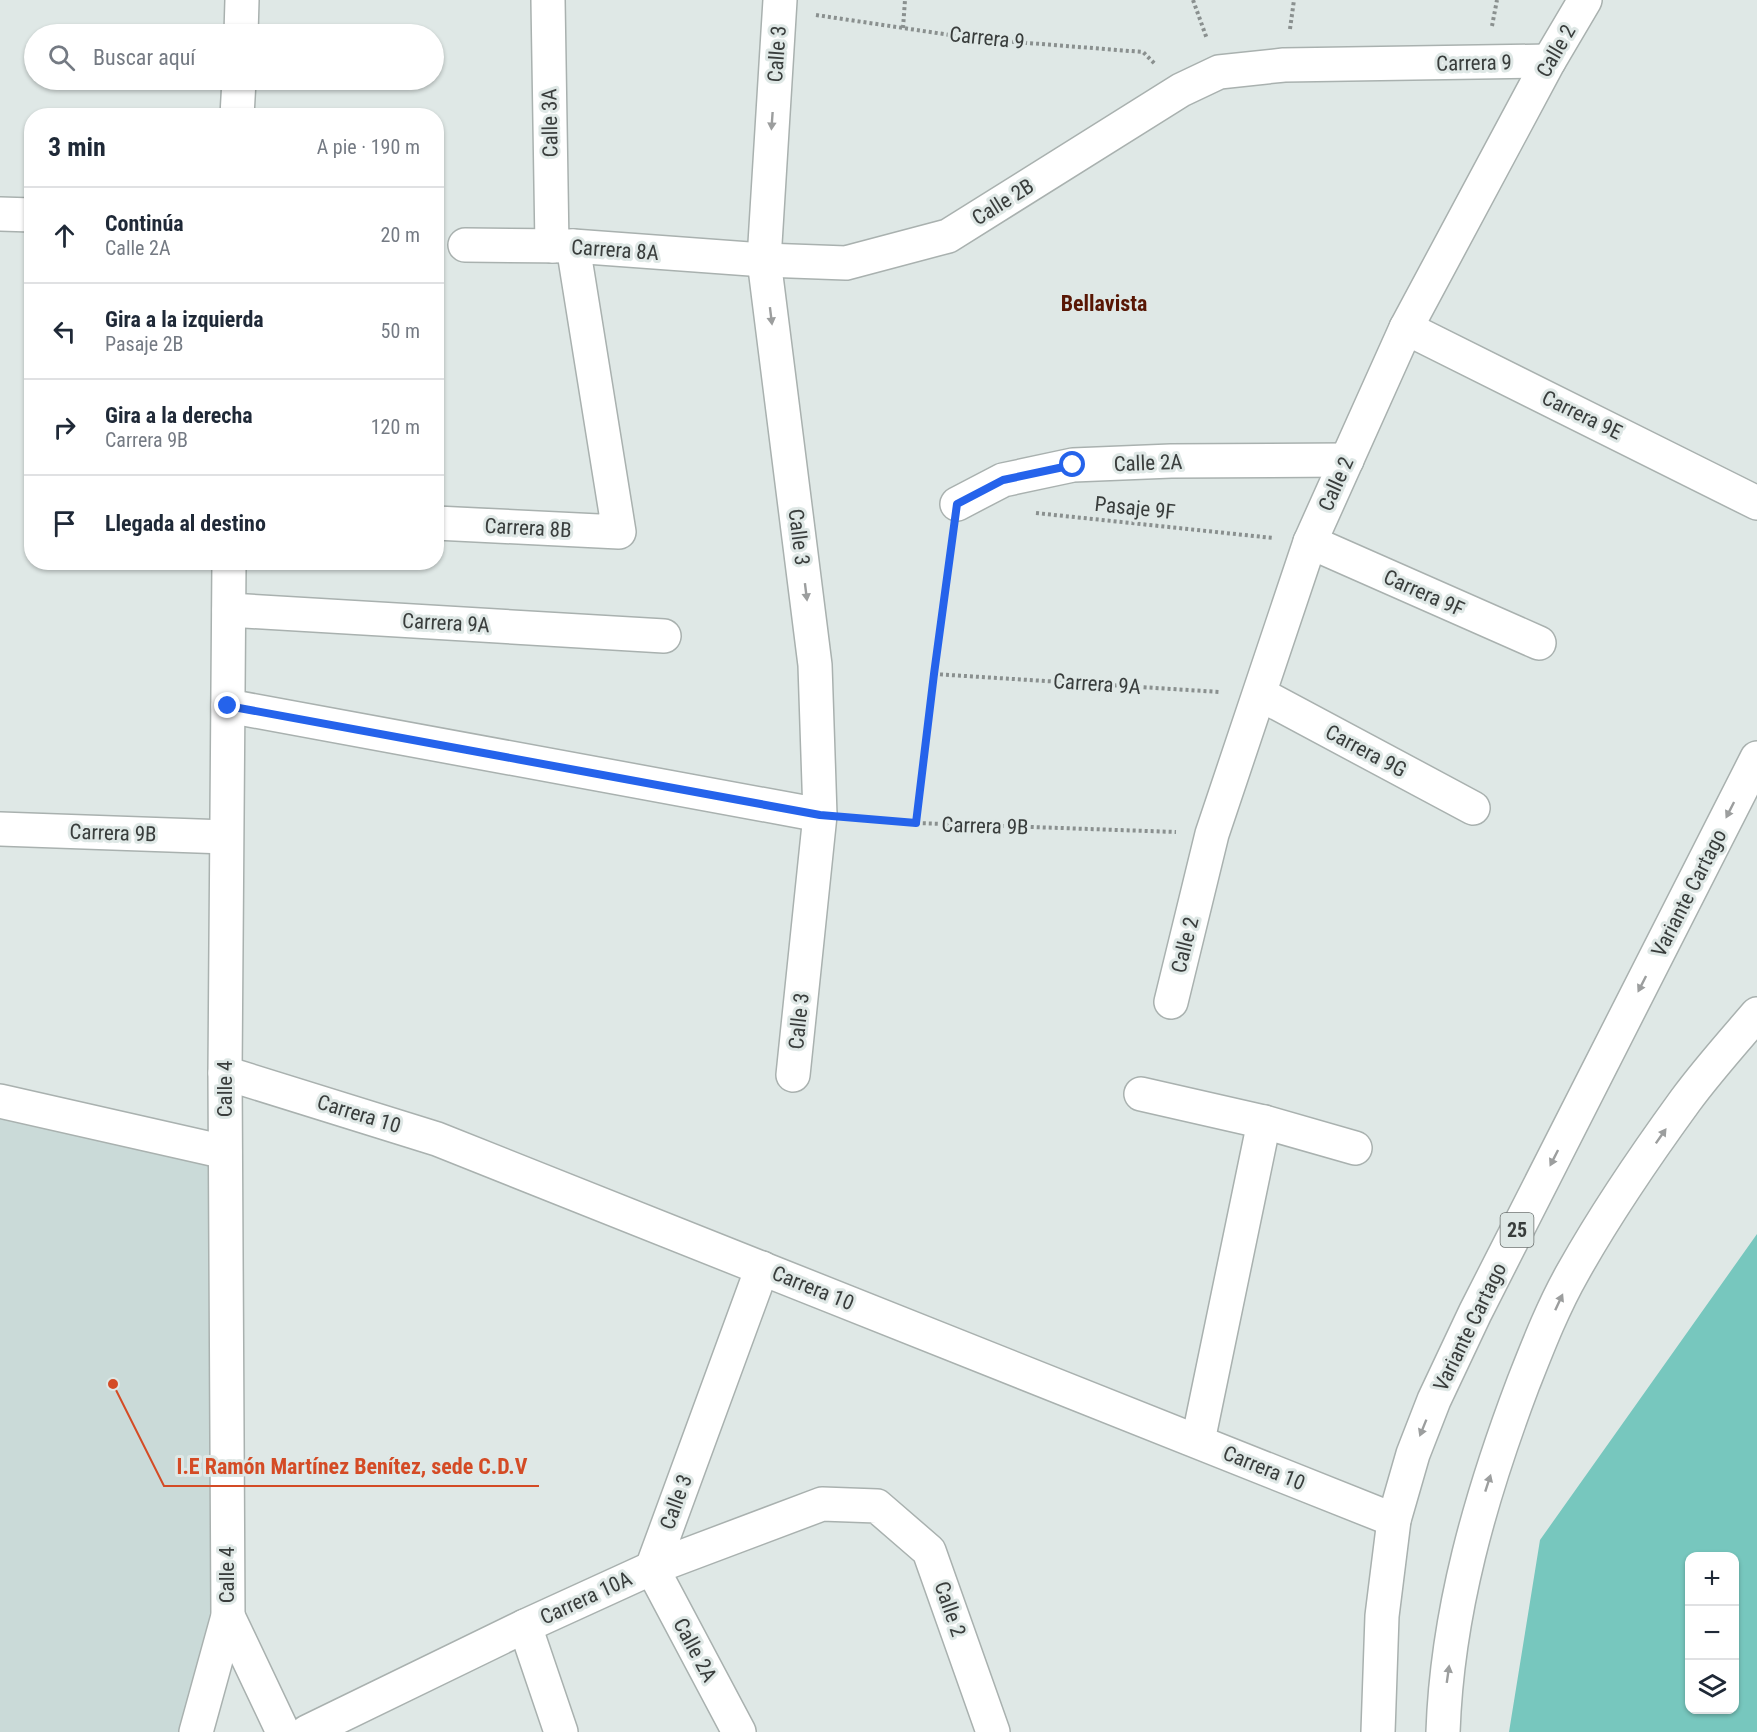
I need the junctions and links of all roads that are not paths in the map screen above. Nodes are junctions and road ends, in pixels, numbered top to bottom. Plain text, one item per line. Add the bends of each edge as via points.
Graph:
1 (242, 0) edge
2 (548, 0) edge
3 (1585, 0) edge
4 (780, 5) edge
5 (241, 24) edge
6 (1549, 61) junction
7 (1219, 72) joint
8 (238, 90) edge
9 (237, 108) edge
10 (0, 214) edge
11 (24, 215) edge
12 (465, 245) dead end
13 (562, 246) junction
14 (764, 260) junction
15 (1406, 328) junction
16 (1347, 460) junction
17 (1757, 503) edge
18 (957, 504) road end
19 (444, 523) edge
20 (619, 532) joint
21 (1310, 542) junction
22 (229, 570) edge
23 (229, 610) junction
24 (664, 636) dead end
25 (1539, 643) dead end
26 (1260, 694) junction
27 (228, 706) junction
28 (1757, 758) edge
29 (1473, 808) dead end
30 (820, 815) junction
31 (0, 829) edge
32 (226, 837) junction
33 (1171, 1002) dead end
34 (1757, 1014) edge
35 (225, 1073) junction
36 (793, 1075) dead end
37 (1141, 1094) dead end
38 (0, 1101) edge
39 (1264, 1122) junction
40 (1355, 1148) dead end
41 (225, 1152) junction
42 (762, 1268) junction
43 (1198, 1441) junction
44 (877, 1506) joint
45 (1394, 1520) junction
46 (652, 1568) junction
47 (228, 1616) junction
48 (525, 1626) junction
49 (196, 1732) edge
50 (283, 1732) edge
51 (307, 1732) edge
52 (559, 1732) edge
53 (739, 1732) edge
54 (993, 1732) edge
55 (1378, 1732) edge
56 (1443, 1732) edge

1 - 5 main road
2 - 13 main road, Calle 3A
3 - 6 main road, Calle 2
4 -> 14 main road, Calle 3
6 - 7 main road, Carrera 9 via 1284,64
6 - 15 main road, Calle 2
7 - 14 main road, Calle 2B via 1181,90 948,236 846,263
8 - 9 main road
10 - 11 main road
12 - 13 main road, Carrera 8A
13 - 14 main road, Carrera 8A
13 - 20 main road, Calle 3A
14 -> 30 main road, Calle 3 via 815,665
15 - 16 main road, Calle 2
15 - 17 main road, Carrera 9E
16 - 18 main road, Calle 2A via 1073,465 1003,480
16 - 21 main road, Calle 2
19 - 20 main road, Carrera 8B
21 - 25 main road, Carrera 9F
21 - 26 main road, Calle 2
22 - 23 main road, Calle 4
23 - 24 main road, Carrera 9A
23 - 27 main road, Calle 4
26 - 29 main road, Carrera 9G
26 - 33 main road, Calle 2 via 1212,834
27 - 30 main road
27 - 32 main road, Calle 4
28 -> 45 main road, Variante Cartago / 25 via 1434,1400
30 - 36 main road, Calle 3
31 - 32 main road, Carrera 9B
32 - 35 main road, Calle 4
56 -> 34 main road via 1460,1589 1484,1495 1541,1339 1572,1274 1631,1179 1686,1100
35 - 41 main road, Calle 4
35 - 42 main road, Carrera 10 via 437,1138
37 - 39 main road
38 - 41 main road
39 - 40 main road
39 - 43 main road
41 - 47 main road, Calle 4
42 - 43 main road, Carrera 10
42 - 46 main road, Calle 3
43 - 45 main road, Carrera 10
44 - 46 main road, Carrera 10A via 822,1504
44 - 54 main road, Calle 2 via 929,1551
45 - 55 main road, Variante Cartago / 25 via 1382,1616
46 - 48 main road, Carrera 10A
46 - 53 main road, Calle 2A
47 - 49 main road, Calle 4
47 - 50 main road, Calle 4
48 - 51 main road, Carrera 10A
48 - 52 main road

